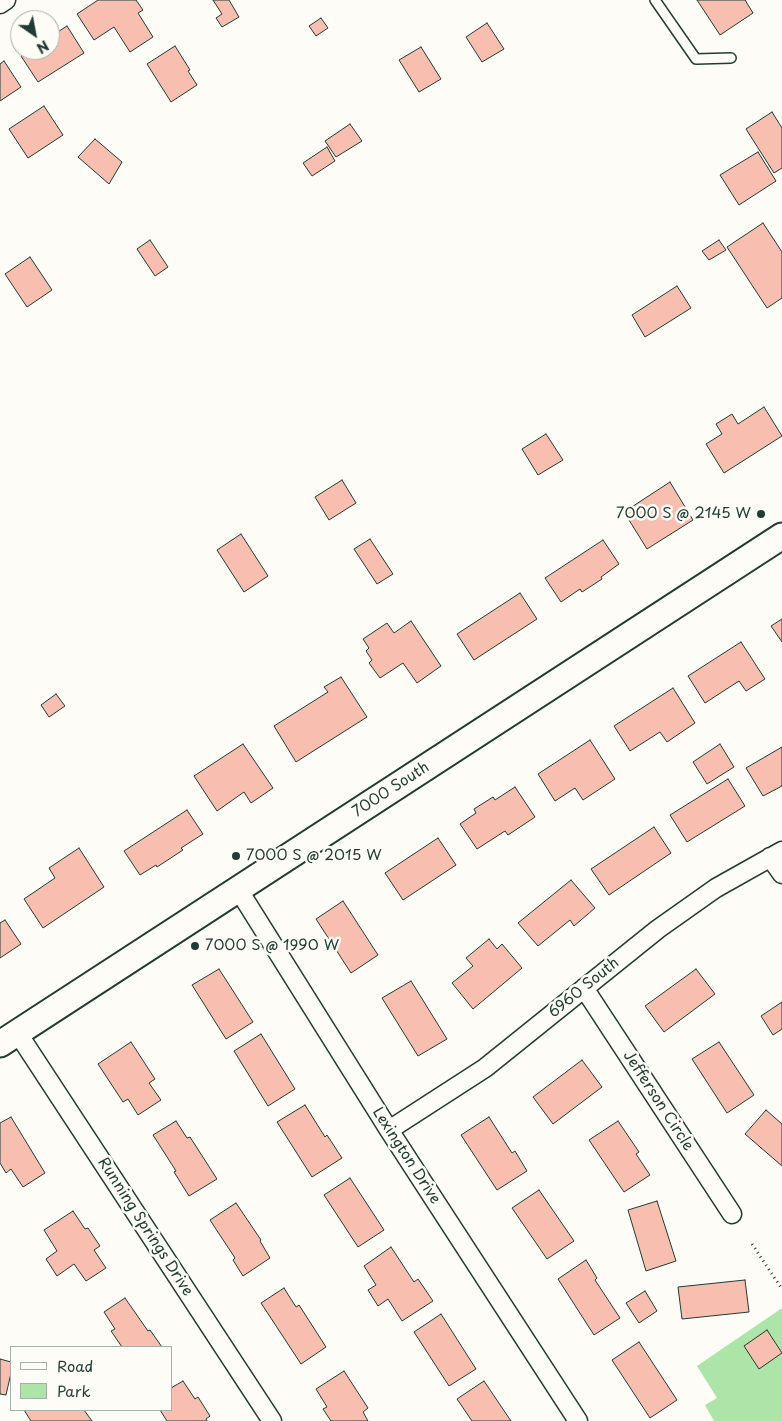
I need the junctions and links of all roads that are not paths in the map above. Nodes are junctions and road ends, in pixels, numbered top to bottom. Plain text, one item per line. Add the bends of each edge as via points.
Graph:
1 (6, 0) edge
2 (655, 0) edge
3 (0, 4) edge
4 (731, 58) dead end
5 (782, 536) edge
6 (776, 854) edge
7 (782, 874) edge
8 (238, 889) junction
9 (584, 988) junction
10 (9, 1038) edge
11 (389, 1130) junction
12 (732, 1214) dead end
13 (272, 1421) edge
14 (578, 1421) edge

1 - 3 street
2 - 4 lane via 696,59
5 - 8 main road, 7000 South
6 - 7 street
6 - 9 street, 6960 South via 680,913
8 - 10 main road, 7000 South
8 - 11 street, Lexington Drive
9 - 11 street, 6960 South via 485,1068
9 - 12 street, Jefferson Circle
10 - 13 street, Running Springs Drive
11 - 14 street, Lexington Drive

